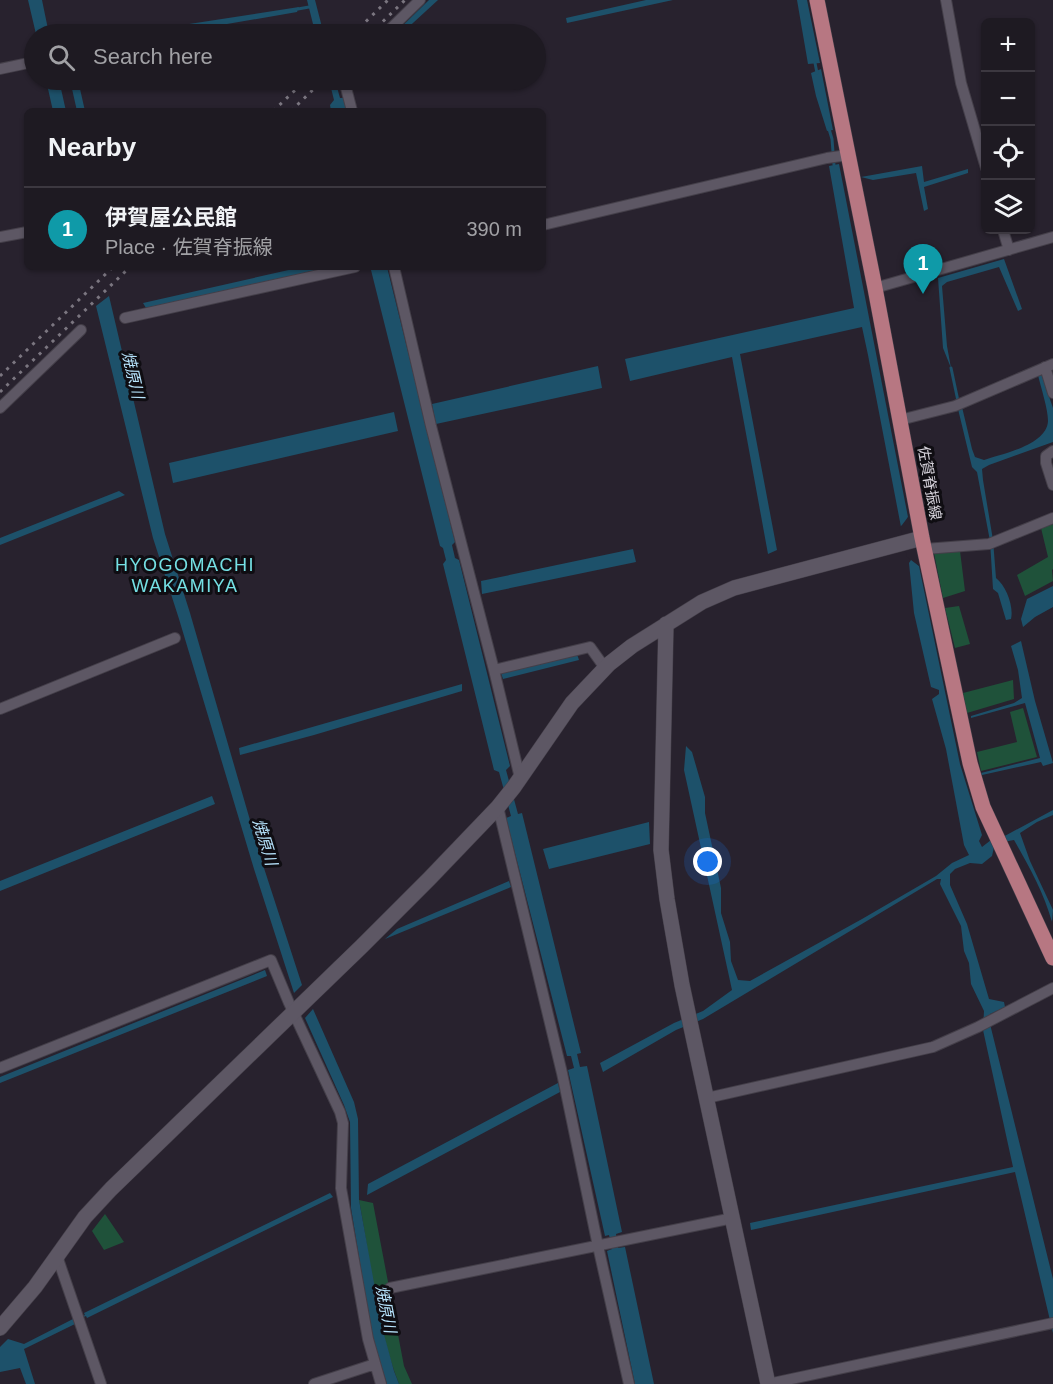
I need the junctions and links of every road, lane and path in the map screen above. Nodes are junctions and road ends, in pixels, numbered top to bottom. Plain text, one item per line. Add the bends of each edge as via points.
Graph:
1 (420, 0) edge
2 (817, 0) edge
3 (946, 0) edge
4 (396, 24) edge
5 (24, 64) edge
6 (0, 69) edge
7 (347, 90) edge
8 (351, 108) edge
9 (981, 151) edge
10 (844, 156) junction
11 (546, 224) edge
12 (24, 233) edge
13 (1004, 234) edge
14 (0, 237) edge
15 (1053, 237) edge
16 (1009, 250) junction
17 (341, 270) edge
18 (395, 270) edge
19 (875, 288) junction
20 (125, 318) dead end
21 (81, 330) dead end
22 (1048, 369) edge
23 (1053, 393) edge
24 (0, 408) edge
25 (900, 420) junction
26 (1053, 451) edge
27 (1053, 485) edge
28 (1053, 518) edge
29 (916, 542) junction
30 (666, 624) junction
31 (175, 638) dead end
32 (605, 668) junction
33 (494, 670) junction
34 (0, 709) edge
35 (509, 793) junction
36 (1047, 930) edge
37 (1053, 957) edge
38 (1053, 988) edge
39 (293, 1012) junction
40 (0, 1068) edge
41 (707, 1098) junction
42 (733, 1218) junction
43 (598, 1245) junction
44 (57, 1256) junction
45 (390, 1288) dead end
46 (2, 1322) edge
47 (1050, 1323) edge
48 (375, 1364) junction
49 (101, 1384) edge
50 (314, 1384) edge
51 (381, 1384) edge
52 (628, 1384) edge
53 (768, 1384) edge

1 - 4 street
2 - 10 main road, 佐賀脊振線
3 - 9 street via 961,83
5 - 6 street
7 - 8 street
10 - 11 street
10 - 19 main road, 佐賀脊振線
12 - 14 street
13 - 16 street
15 - 16 street
16 - 19 street
17 - 20 street
18 - 33 street
19 - 25 main road, 佐賀脊振線
21 - 24 street
22 - 23 street
22 - 25 street via 959,404
25 - 29 main road, 佐賀脊振線
26 - 27 street via 1046,456
28 - 29 street via 992,543
29 - 30 street via 734,588
29 - 36 main road, 佐賀脊振線 via 983,807
30 - 32 street
30 - 41 street via 670,645 672,758 664,869
31 - 34 street
32 - 33 street via 590,647
32 - 35 street via 572,703
33 - 35 street
35 - 39 street via 429,879
35 - 43 street
36 - 37 main road, 佐賀脊振線
38 - 41 street via 933,1047
39 - 40 street via 271,960
39 - 44 street via 111,1189
39 - 48 street via 343,1124 341,1188
41 - 42 street
42 - 43 street
42 - 53 street
43 - 45 street
43 - 52 street
44 - 46 street
44 - 49 street
47 - 53 street
48 - 50 street
48 - 51 street

